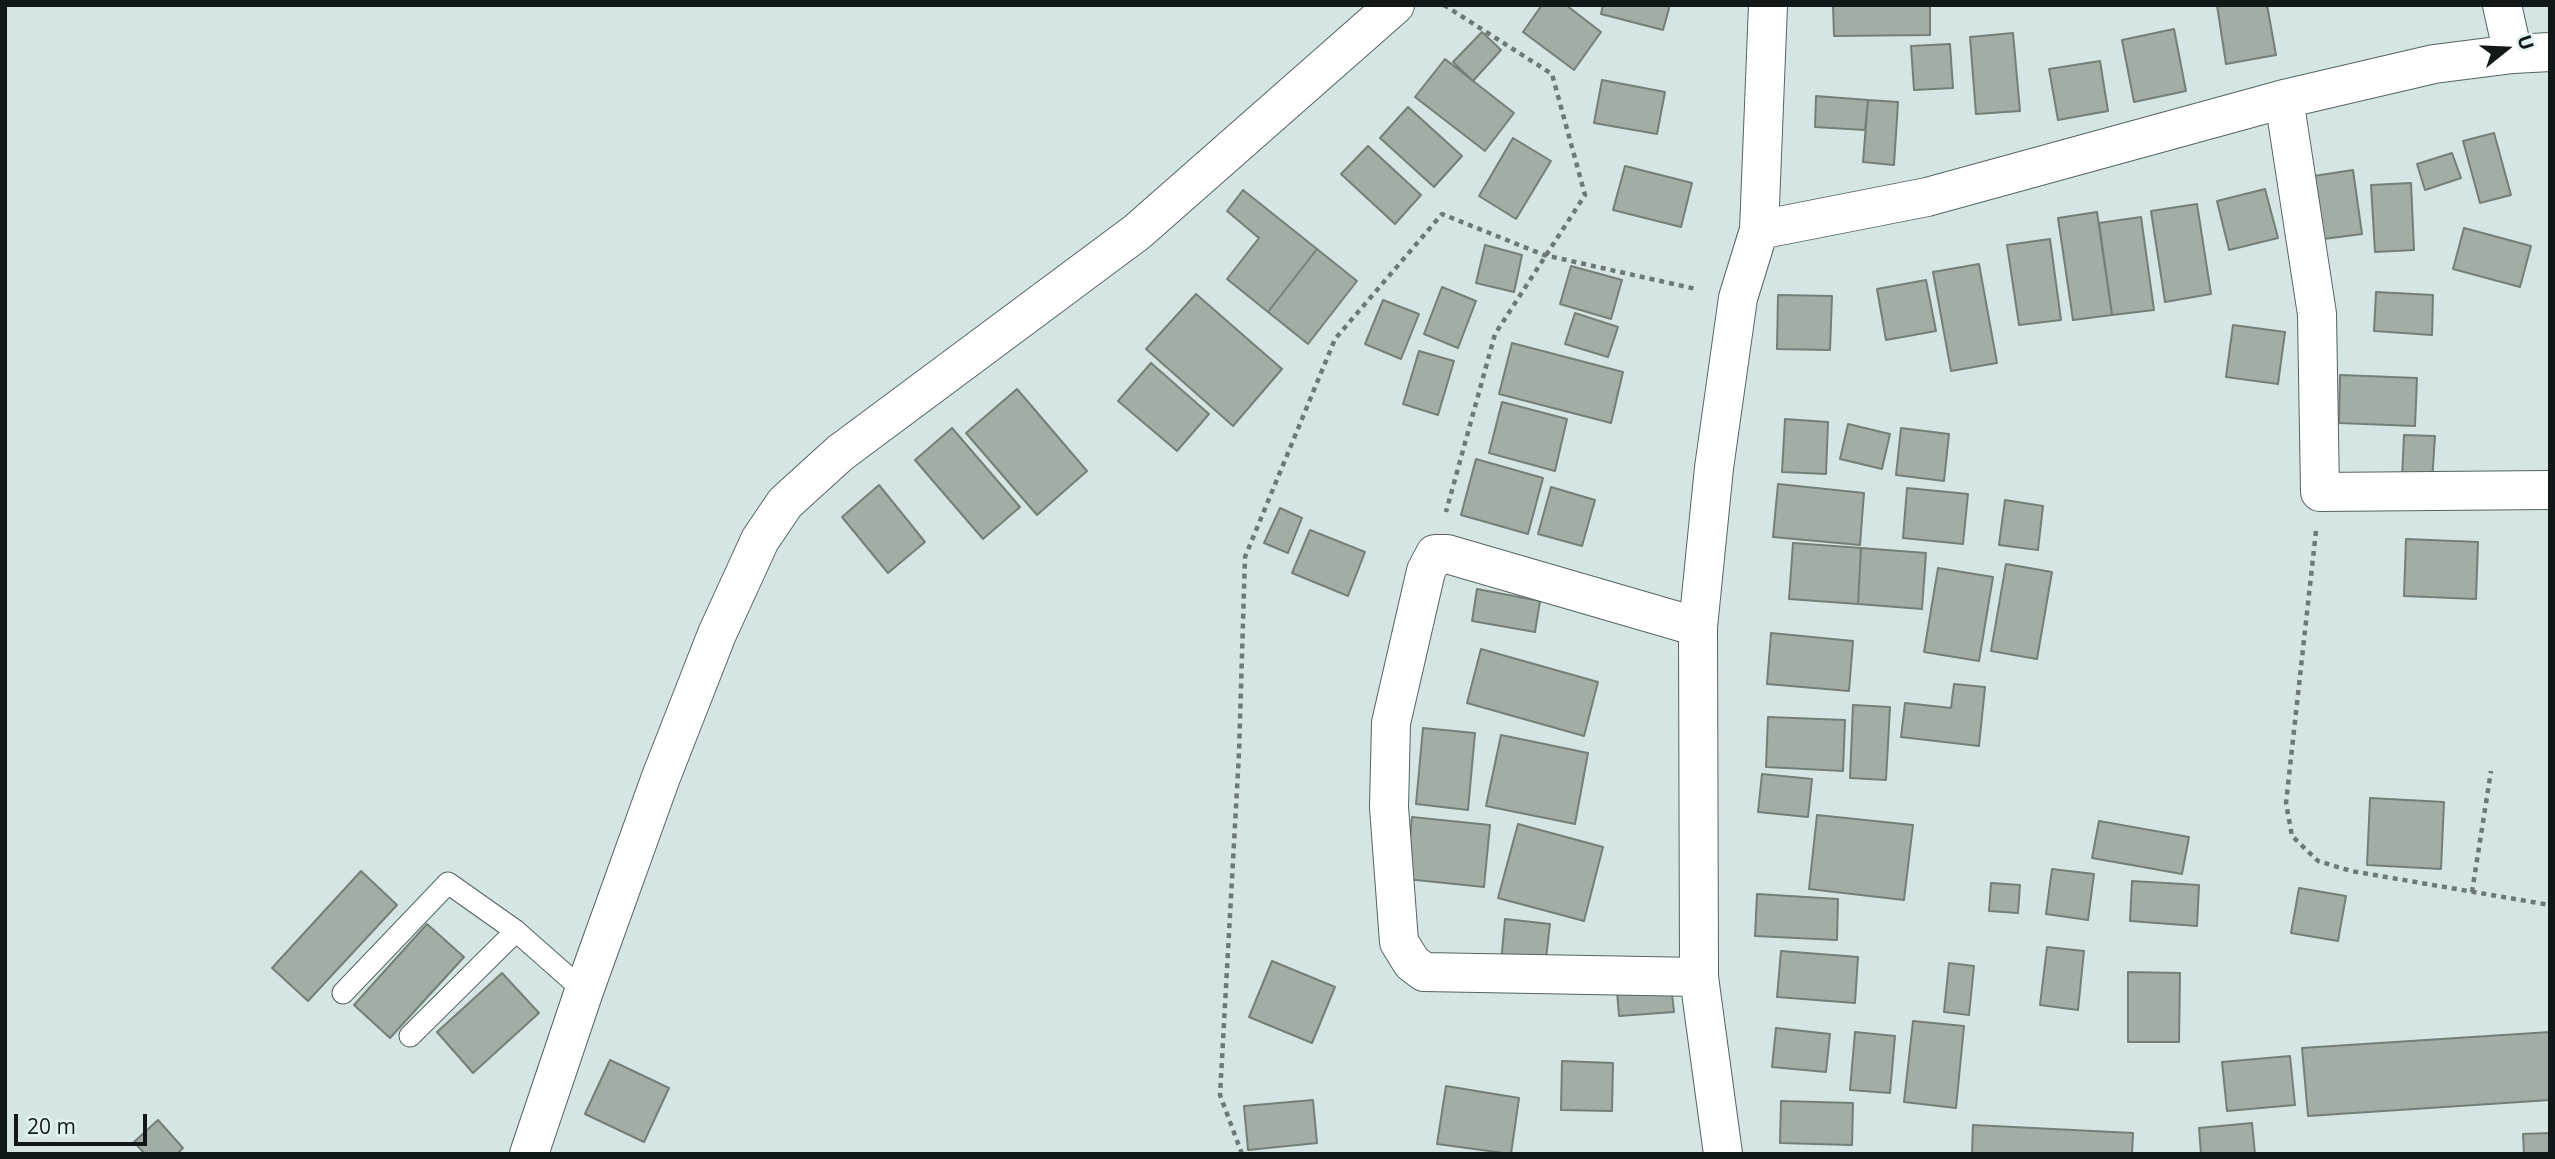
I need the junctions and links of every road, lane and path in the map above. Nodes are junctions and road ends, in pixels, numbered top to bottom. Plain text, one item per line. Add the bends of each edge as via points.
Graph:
1 (1395, 5) edge
2 (1444, 5) edge
3 (1768, 5) edge
4 (2502, 5) edge
5 (2531, 53) edge
6 (2284, 99) junction
7 (1759, 230) junction
8 (1544, 255) junction
9 (1738, 298) junction
10 (2550, 490) edge
11 (2320, 492) junction
12 (1435, 554) junction
13 (1698, 626) junction
14 (2491, 771) dead end
15 (2472, 892) junction
16 (2550, 905) edge
17 (516, 931) junction
18 (1699, 976) junction
19 (583, 991) junction
20 (344, 993) dead end
21 (410, 1036) dead end
22 (529, 1154) edge
23 (1242, 1154) edge
24 (1723, 1154) edge

1 - 19 street via 1137,232 840,453 785,503 760,540 717,634
2 - 8 path via 1552,74 1585,195
3 - 7 street
4 - 5 street
5 - 6 street via 2434,64
6 - 7 street via 1927,197
6 - 11 street via 2317,314
7 - 9 street
8 - 9 path
8 - 12 path via 1495,334
8 - 23 path via 1443,214 1335,339 1245,557 1220,1095
9 - 13 street
10 - 11 street
11 - 15 path via 2286,803 2292,836 2318,861
12 - 13 street
12 - 18 street via 1426,571 1391,723 1391,833 1399,942 1405,953 1424,972
13 - 18 street
14 - 15 path
15 - 16 path
17 - 19 lane
17 - 20 lane via 448,883
17 - 21 lane
18 - 24 street
19 - 22 street

